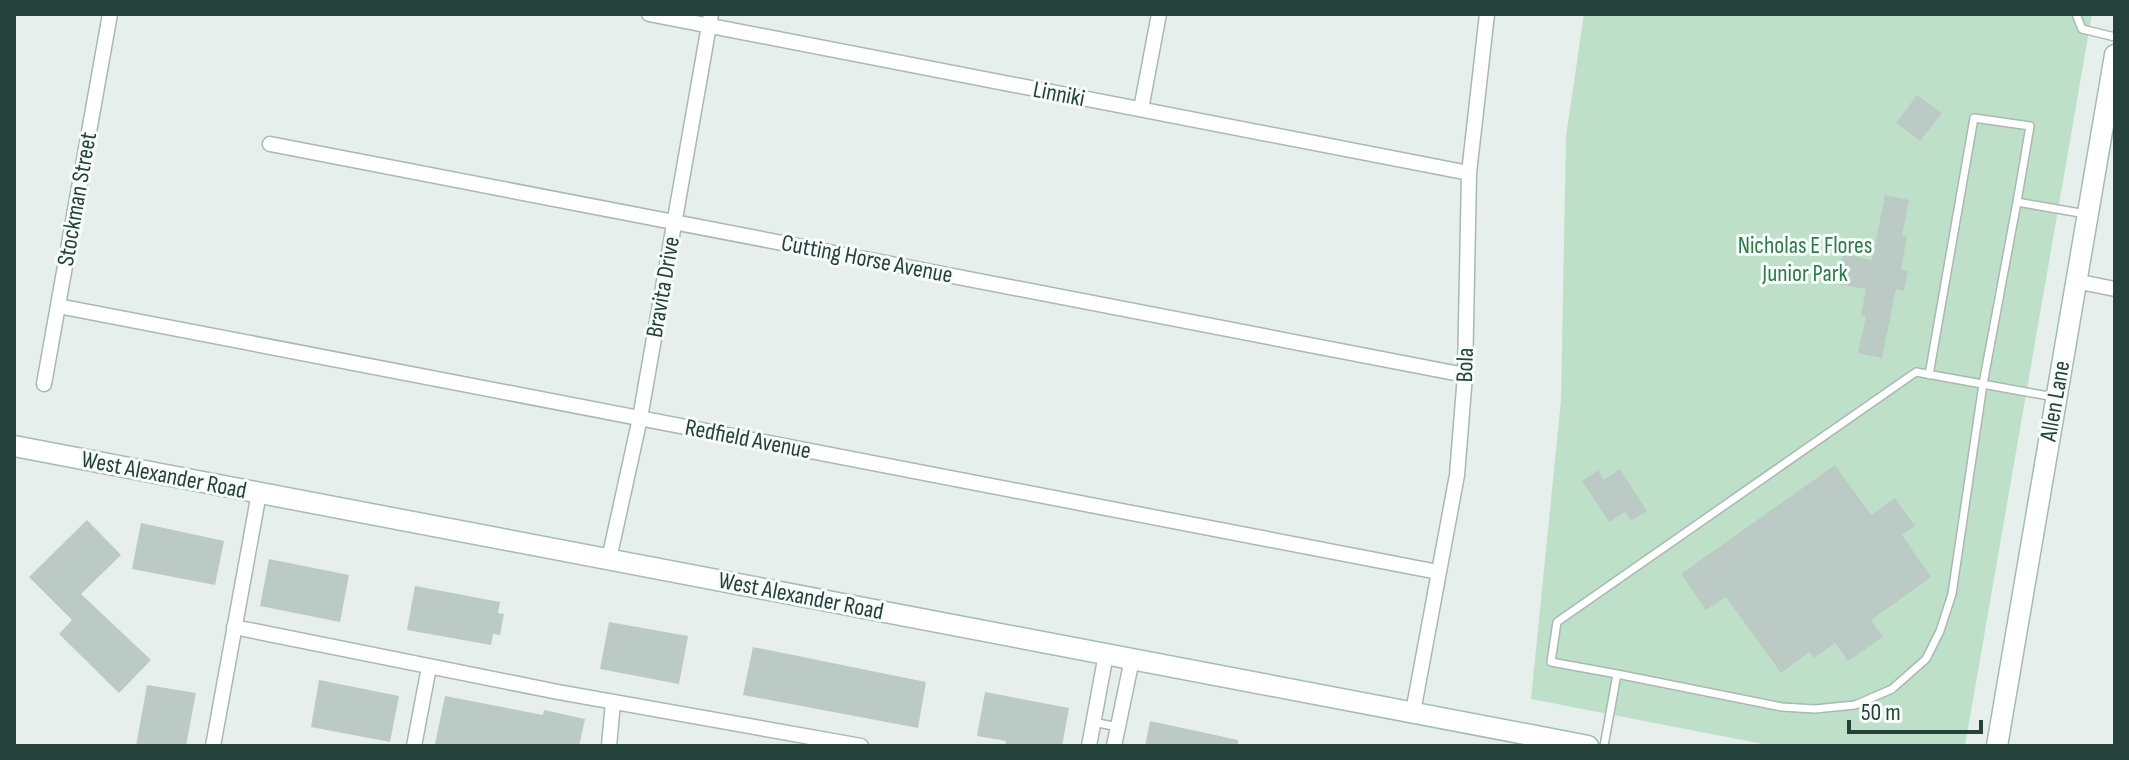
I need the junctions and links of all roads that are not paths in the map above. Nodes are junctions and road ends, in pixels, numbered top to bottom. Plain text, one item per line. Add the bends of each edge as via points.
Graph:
1 (110, 14) edge
2 (649, 14) edge
3 (1159, 14) edge
4 (1487, 14) edge
5 (2076, 14) edge
6 (710, 20) edge
7 (2115, 37) edge
8 (2115, 55) edge
9 (1141, 109) junction
10 (270, 144) dead end
11 (1469, 173) junction
12 (2017, 202) junction
13 (2087, 214) junction
14 (675, 221) junction
15 (2075, 281) junction
16 (2115, 289) edge
17 (58, 306) junction
18 (1465, 375) junction
19 (1929, 375) junction
20 (44, 384) dead end
21 (1983, 384) junction
22 (2055, 397) junction
23 (640, 418) junction
24 (14, 446) edge
25 (259, 493) junction
26 (609, 559) junction
27 (1438, 572) junction
28 (234, 627) junction
29 (1106, 654) junction
30 (1132, 659) junction
31 (429, 667) junction
32 (1617, 674) junction
33 (613, 702) junction
34 (1413, 712) junction
35 (1093, 722) junction
36 (1118, 727) junction
37 (836, 744) edge
38 (213, 746) edge
39 (414, 746) edge
40 (609, 746) edge
41 (861, 746) edge
42 (1089, 746) edge
43 (1114, 746) edge
44 (1588, 746) edge
45 (1604, 746) edge
46 (1997, 746) edge

1 - 17 street, Stockman Street
2 - 6 street, Linniki
3 - 9 street
4 - 11 street, Bola
5 - 7 lane via 2082,29
6 - 9 street, Linniki
6 - 14 street, Bravita Drive
8 - 13 main road, Allen Lane
9 - 11 street, Linniki
10 - 14 street, Cutting Horse Avenue
11 - 18 street, Bola
12 - 13 lane
12 - 19 lane via 2030,126 1974,118
12 - 21 lane
13 - 15 main road, Allen Lane
14 - 18 street, Cutting Horse Avenue
14 - 23 street, Bravita Drive
15 - 16 street
15 - 22 main road, Allen Lane
17 - 20 street, Stockman Street
17 - 23 street, Redfield Avenue
18 - 27 street, Bola via 1457,475
19 - 21 lane
19 - 32 lane via 1916,372 1557,622 1551,662
21 - 22 lane
21 - 32 lane via 1952,594 1926,659 1892,689 1855,705 1815,709
22 - 46 main road, Allen Lane
23 - 26 street, Bravita Drive
23 - 27 street, Redfield Avenue
24 - 25 main road, West Alexander Road
25 - 26 main road, West Alexander Road
25 - 28 street
26 - 29 main road, West Alexander Road
27 - 34 street, Bola
28 - 31 street
28 - 38 street
29 - 30 main road, West Alexander Road
29 - 35 street
30 - 34 main road, West Alexander Road
30 - 36 street
31 - 33 street
31 - 39 street
32 - 45 lane
33 - 37 street
33 - 40 street
34 - 44 main road, West Alexander Road
35 - 36 lane
35 - 42 street
36 - 43 street
37 - 41 street

